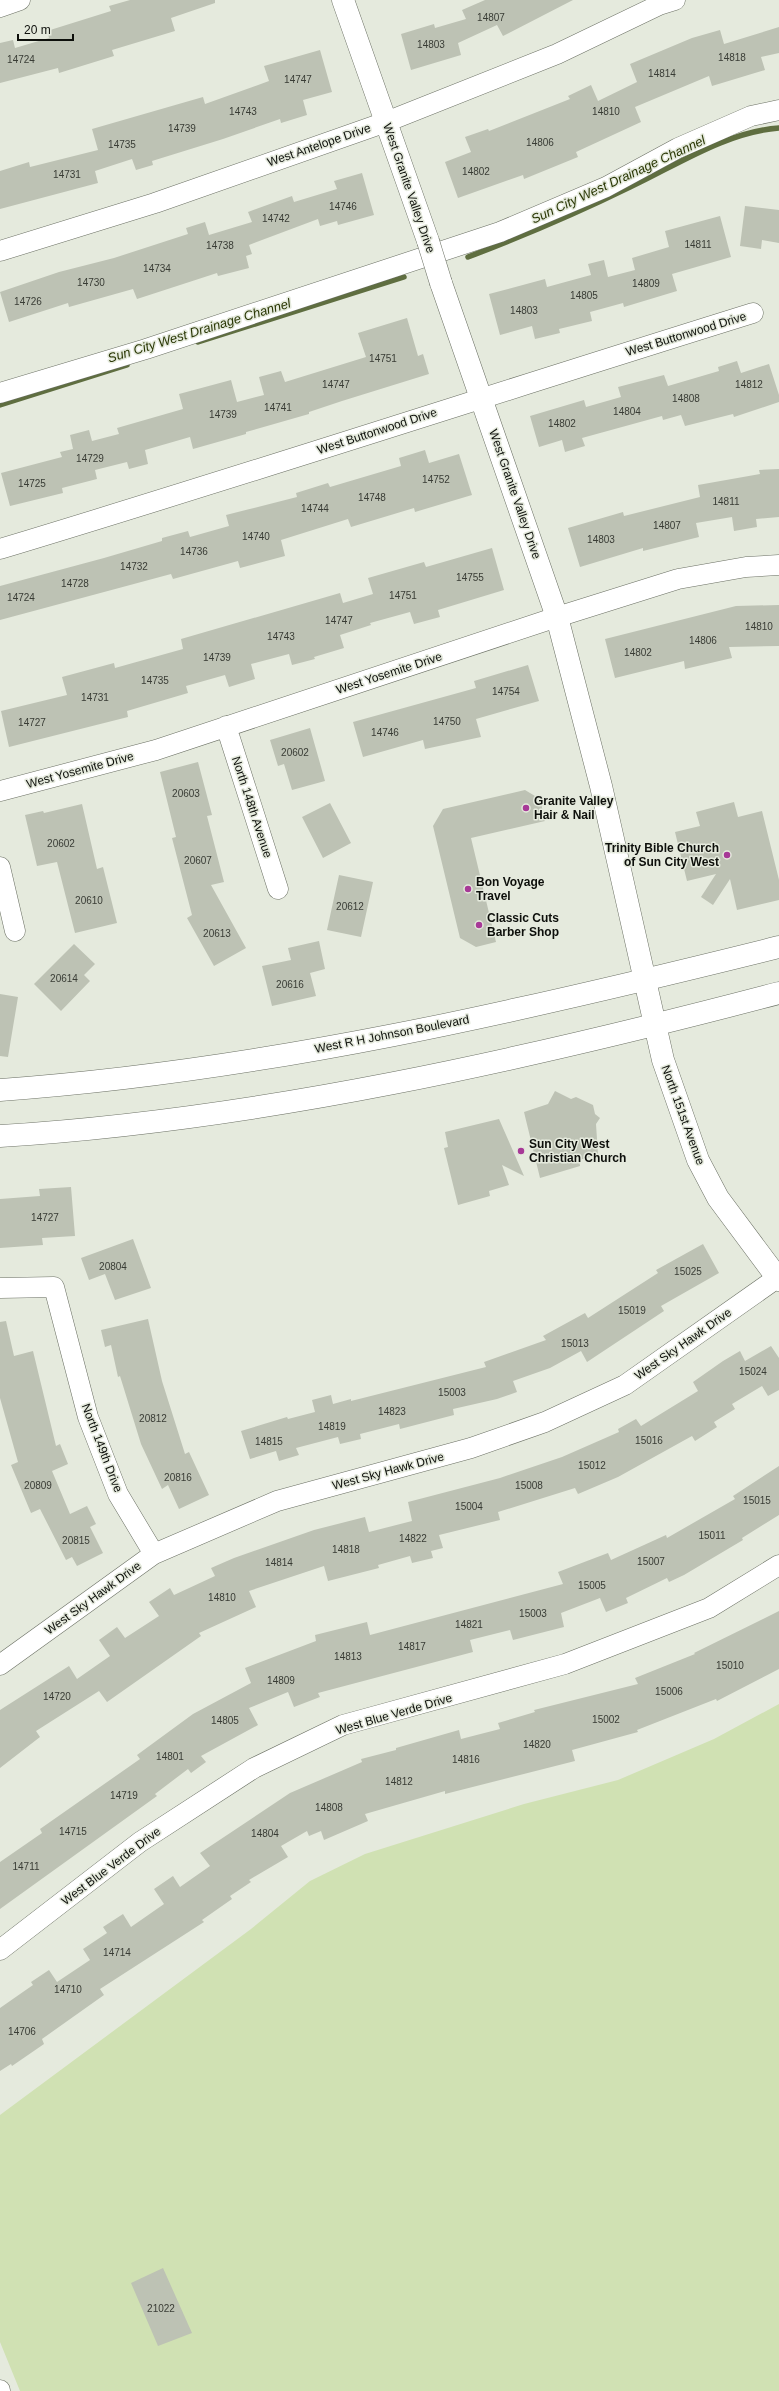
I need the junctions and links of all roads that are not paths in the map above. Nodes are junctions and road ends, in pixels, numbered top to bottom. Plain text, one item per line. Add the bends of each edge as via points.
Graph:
1 (20, 0) edge
2 (343, 0) edge
3 (675, 0) edge
4 (0, 7) edge
5 (779, 110) edge
6 (386, 122) junction
7 (0, 251) edge
8 (753, 313) dead end
9 (0, 393) edge
10 (482, 397) junction
11 (0, 549) edge
12 (779, 565) edge
13 (557, 617) junction
14 (226, 726) junction
15 (0, 792) edge
16 (0, 867) edge
17 (278, 888) dead end
18 (15, 931) dead end
19 (779, 947) edge
20 (648, 990) junction
21 (779, 993) edge
22 (655, 1024) junction
23 (0, 1090) edge
24 (0, 1136) edge
25 (778, 1279) edge
26 (0, 1288) edge
27 (154, 1554) junction
28 (779, 1565) edge
29 (0, 1665) edge
30 (0, 1950) edge

1 - 4 street
2 - 6 main road, West Granite Valley Drive
3 - 6 street, West Antelope Drive via 659,5 557,54
5 - 9 street via 751,116 678,148 606,187 500,232 146,349
6 - 7 street, West Antelope Drive via 155,203
6 - 10 main road, West Granite Valley Drive, bridge
8 - 10 street, West Buttonwood Drive
10 - 11 street, West Buttonwood Drive via 202,488
10 - 13 main road, West Granite Valley Drive
12 - 13 street, West Yosemite Drive via 746,567 678,580
13 - 14 street, West Yosemite Drive
13 - 20 main road, West Granite Valley Drive via 601,786
14 - 15 street, West Yosemite Drive via 156,750
14 - 17 street, North 148th Avenue
16 - 18 street
19 - 20 main road, West R H Johnson Boulevard
20 - 22 main road, North 151st Avenue
20 - 23 main road, West R H Johnson Boulevard via 219,1067 103,1082
21 - 22 main road
22 - 24 main road via 529,1054 268,1104 171,1118
22 - 25 main road, North 151st Avenue via 663,1060 698,1160 718,1198
25 - 27 street, West Sky Hawk Drive via 625,1385 545,1422 471,1448 277,1501
26 - 27 street, North 149th Drive via 54,1288 88,1417 118,1494
27 - 29 street, West Sky Hawk Drive
28 - 30 street, West Blue Verde Drive via 709,1608 572,1662 343,1725 254,1768 140,1842

